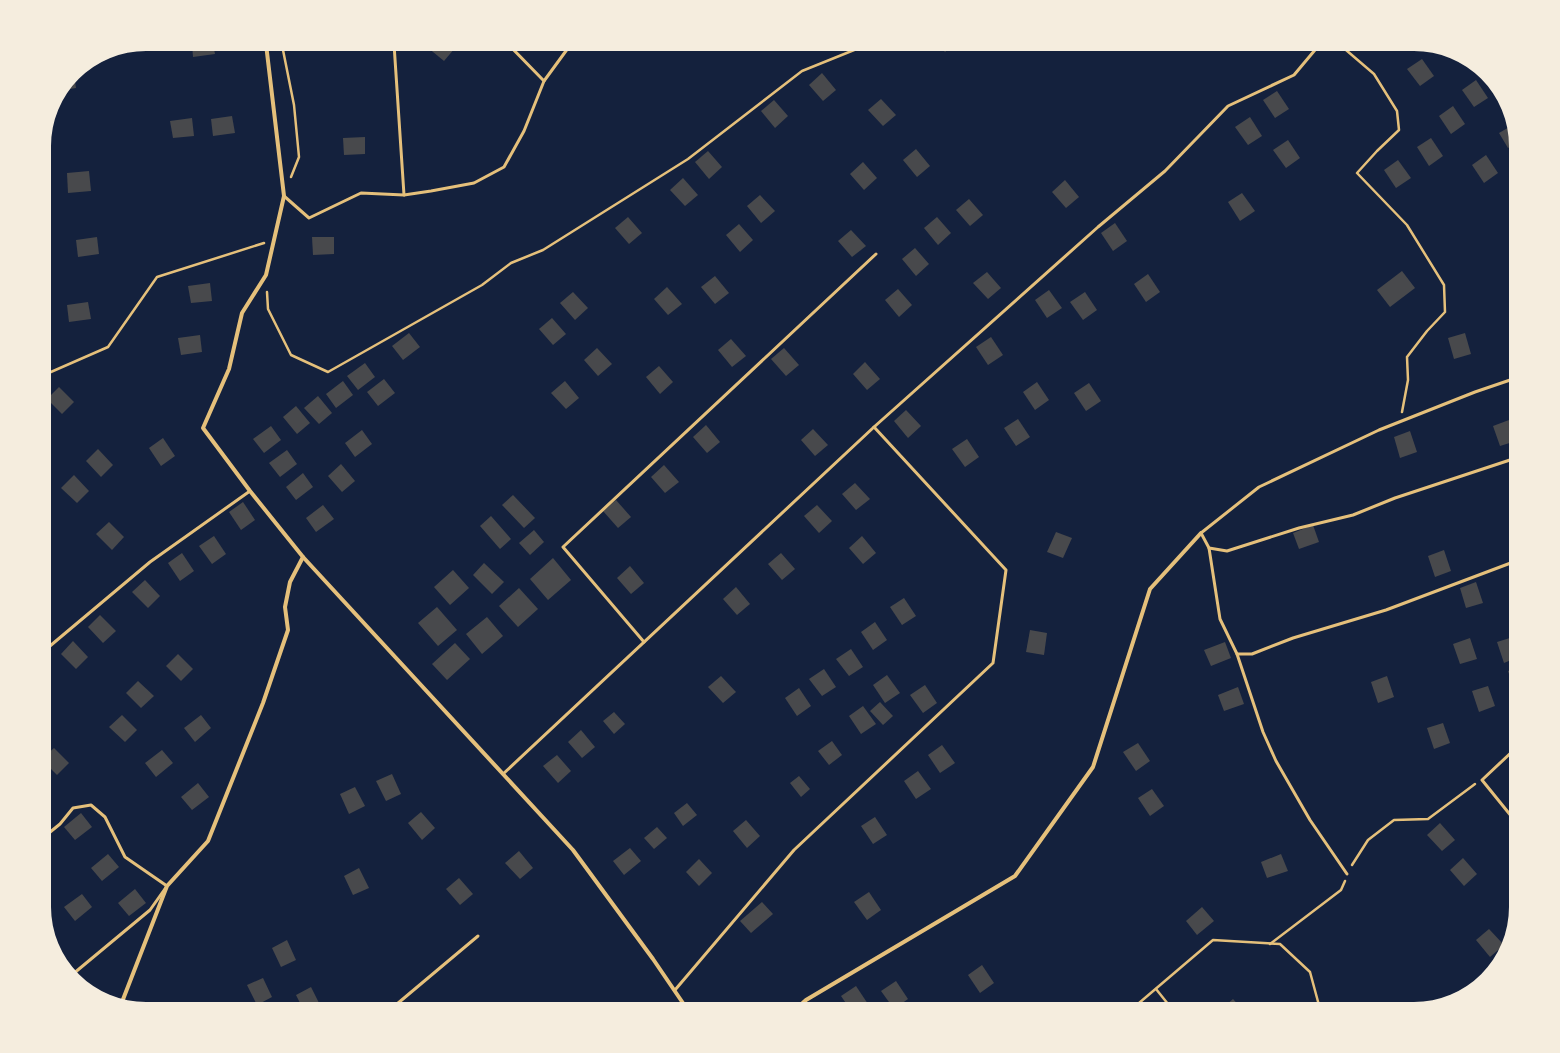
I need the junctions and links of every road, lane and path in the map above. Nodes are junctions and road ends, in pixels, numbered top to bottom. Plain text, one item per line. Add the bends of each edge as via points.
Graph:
1 (267, 51) edge
2 (283, 51) edge
3 (394, 51) edge
4 (515, 51) edge
5 (565, 51) edge
6 (852, 51) edge
7 (1314, 51) edge
8 (1348, 51) edge
9 (544, 81) junction
10 (404, 195) junction
11 (284, 196) junction
12 (274, 240) junction
13 (876, 254) dead end
14 (266, 275) junction
15 (51, 372) edge
16 (1509, 380) edge
17 (1400, 422) junction
18 (874, 427) junction
19 (1509, 460) edge
20 (250, 491) junction
21 (1201, 533) junction
22 (1209, 548) junction
23 (303, 557) junction
24 (1509, 564) edge
25 (644, 642) junction
26 (51, 646) edge
27 (1237, 654) junction
28 (1509, 755) edge
29 (503, 774) junction
30 (1482, 780) junction
31 (1509, 813) edge
32 (51, 831) edge
33 (1347, 874) junction
34 (167, 886) junction
35 (478, 936) dead end
36 (1270, 944) junction
37 (76, 971) edge
38 (1156, 989) junction
39 (675, 990) junction
40 (123, 999) edge
41 (399, 1002) edge
42 (683, 1002) edge
43 (804, 1002) edge
44 (1140, 1002) edge
45 (1166, 1002) edge
46 (1318, 1002) edge

1 - 11 street
2 - 11 path via 294,105 299,157
3 - 10 lane
4 - 9 lane
5 - 9 lane
6 - 14 path via 802,71 688,159 543,250 511,264 482,285 328,372 291,355 268,309
7 - 18 lane via 1294,75 1228,106 1165,171 1098,227
8 - 17 path via 1374,74 1397,111 1399,130 1357,173 1407,224 1444,285 1445,312 1407,357 1408,380
9 - 10 lane via 524,131 504,167 474,182
10 - 11 lane via 361,193 309,218
11 - 12 street
12 - 14 street
12 - 15 path via 157,277 108,347
13 - 25 lane via 563,548
14 - 20 street via 242,313 229,369 203,428
16 - 17 lane
17 - 21 lane via 1259,487
18 - 25 lane
18 - 39 lane via 1006,570 993,663 794,850
19 - 22 lane via 1395,498 1353,515 1299,528 1227,551
20 - 23 street
20 - 26 lane via 150,562
21 - 22 lane
21 - 43 street via 1150,589 1093,767 1016,876
22 - 27 lane via 1220,618
23 - 29 street
23 - 34 street via 290,582 285,606 288,630 263,703 208,841
24 - 27 lane via 1386,610 1294,638 1252,654
25 - 29 lane
27 - 33 lane via 1263,732 1276,761 1310,820
28 - 30 lane
29 - 39 street via 573,850
30 - 31 lane
30 - 33 path via 1428,819 1394,820 1368,840
32 - 34 lane via 73,808 91,805 105,817 126,857
33 - 36 path via 1341,890
34 - 37 lane via 150,910
34 - 40 street
35 - 41 lane
36 - 38 path via 1213,940
36 - 46 path via 1280,944 1310,972
38 - 44 path
38 - 45 path
39 - 42 street

